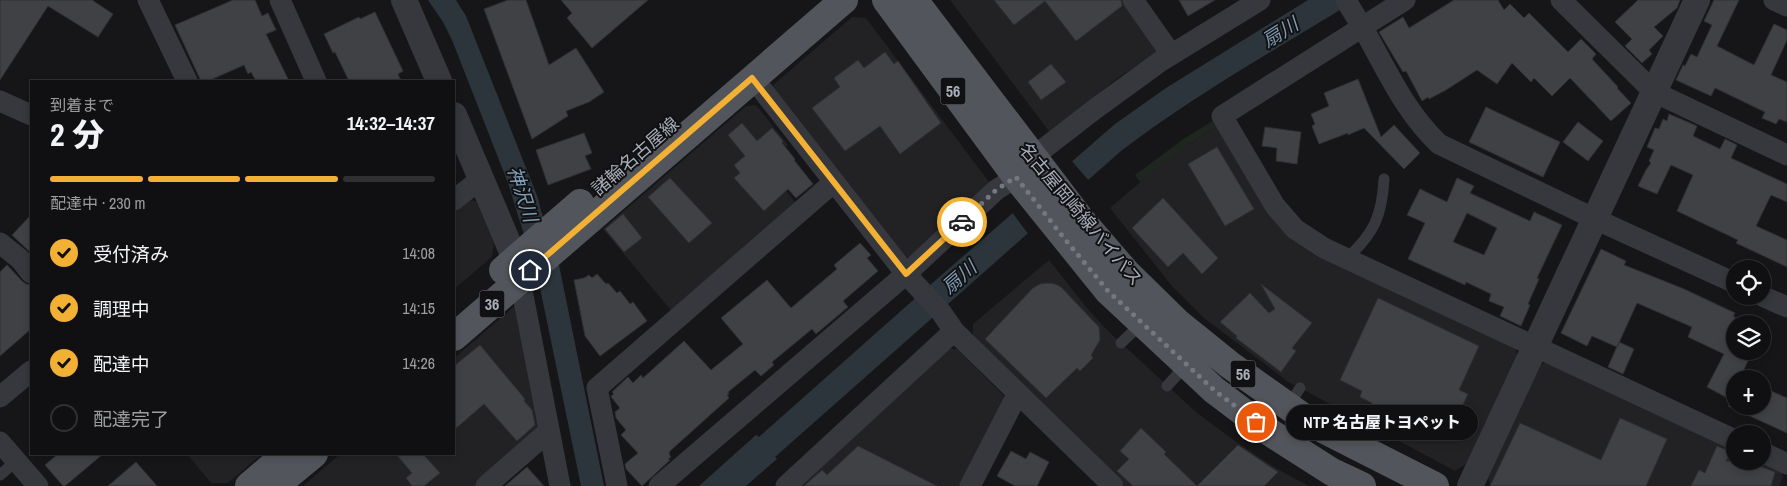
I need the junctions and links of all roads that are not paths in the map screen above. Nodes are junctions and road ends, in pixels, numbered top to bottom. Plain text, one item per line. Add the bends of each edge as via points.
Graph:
1 (148, 0) edge
2 (280, 0) edge
3 (404, 0) edge
4 (816, 0) edge
5 (844, 0) edge
6 (886, 0) edge
7 (914, 0) edge
8 (1133, 0) edge
9 (1260, 0) edge
10 (1405, 0) edge
11 (1560, 0) edge
12 (1697, 0) edge
13 (1774, 0) edge
14 (1348, 4) edge
15 (1787, 6) edge
16 (1362, 26) junction
17 (1172, 54) junction
18 (752, 78) junction
19 (187, 80) edge
20 (316, 80) edge
21 (439, 80) edge
22 (1654, 92) junction
23 (0, 101) edge
24 (30, 115) edge
25 (455, 117) edge
26 (1787, 155) edge
27 (1027, 170) junction
28 (481, 179) junction
29 (1384, 179) dead end
30 (834, 182) junction
31 (455, 199) edge
32 (1595, 219) junction
33 (1073, 229) junction
34 (555, 237) junction
35 (0, 244) edge
36 (1346, 259) junction
37 (521, 266) junction
38 (30, 271) edge
39 (1726, 279) edge
40 (912, 281) junction
41 (1771, 300) edge
42 (1787, 307) edge
43 (455, 312) edge
44 (1142, 323) junction
45 (954, 331) junction
46 (455, 336) edge
47 (1121, 343) dead end
48 (1534, 347) junction
49 (1186, 365) junction
50 (30, 371) edge
51 (1167, 386) dead end
52 (1018, 393) junction
53 (0, 397) edge
54 (549, 432) junction
55 (1726, 436) edge
56 (0, 442) edge
57 (286, 455) edge
58 (313, 455) edge
59 (1771, 456) edge
60 (16, 461) junction
61 (1787, 464) edge
62 (0, 475) edge
63 (38, 486) edge
64 (249, 486) edge
65 (275, 486) edge
66 (486, 486) edge
67 (560, 486) edge
68 (617, 486) edge
69 (659, 486) edge
70 (786, 486) edge
71 (970, 486) edge
72 (1113, 486) edge
73 (1362, 486) edge
74 (1435, 486) edge
75 (1470, 486) edge

1 - 19 street
2 - 20 street
3 - 21 street
4 - 34 main road, 諸輪名古屋線 / 36
5 - 18 main road, 諸輪名古屋線 / 36
6 - 27 main road, 名古屋岡崎線バイパス / 56
7 - 27 main road, 名古屋岡崎線バイパス / 56
8 - 17 street
9 - 17 street
10 - 16 street
11 - 22 street
12 - 22 street
13 - 15 street
14 - 16 street
16 - 32 street via 1404,102 1426,133 1439,144
16 - 36 street via 1222,116 1275,206 1295,229
17 - 27 street via 1095,109
18 - 30 street
18 - 34 main road, 諸輪名古屋線 / 36
22 - 26 street
22 - 32 street
23 - 24 street
25 - 28 street
27 - 33 main road, 名古屋岡崎線バイパス / 56
27 - 40 street via 996,190
28 - 31 street
28 - 37 street
29 - 36 lane via 1381,211 1362,246
30 - 40 street
30 - 68 street via 597,388
32 - 39 street
32 - 48 street
33 - 44 main road, 名古屋岡崎線バイパス / 56 via 1108,291
33 - 74 main road, 名古屋岡崎線バイパス / 56 via 1230,365 1294,397 1313,424
34 - 37 main road, 諸輪名古屋線 / 36
35 - 38 street
36 - 48 street via 1504,336
37 - 43 main road, 諸輪名古屋線 / 36
37 - 46 main road, 諸輪名古屋線 / 36
37 - 54 street
40 - 45 street
40 - 69 street
41 - 42 street
44 - 47 lane
44 - 49 main road, 名古屋岡崎線バイパス / 56
45 - 52 street
45 - 70 street
48 - 55 street
48 - 75 street via 1501,406
49 - 51 lane
49 - 73 main road, 名古屋岡崎線バイパス / 56 via 1270,433 1332,472
50 - 53 street
52 - 71 street
52 - 72 street via 1095,462
54 - 66 street
54 - 67 street
56 - 60 street
57 - 64 main road
58 - 65 main road
59 - 61 street
60 - 62 lane
60 - 63 street

